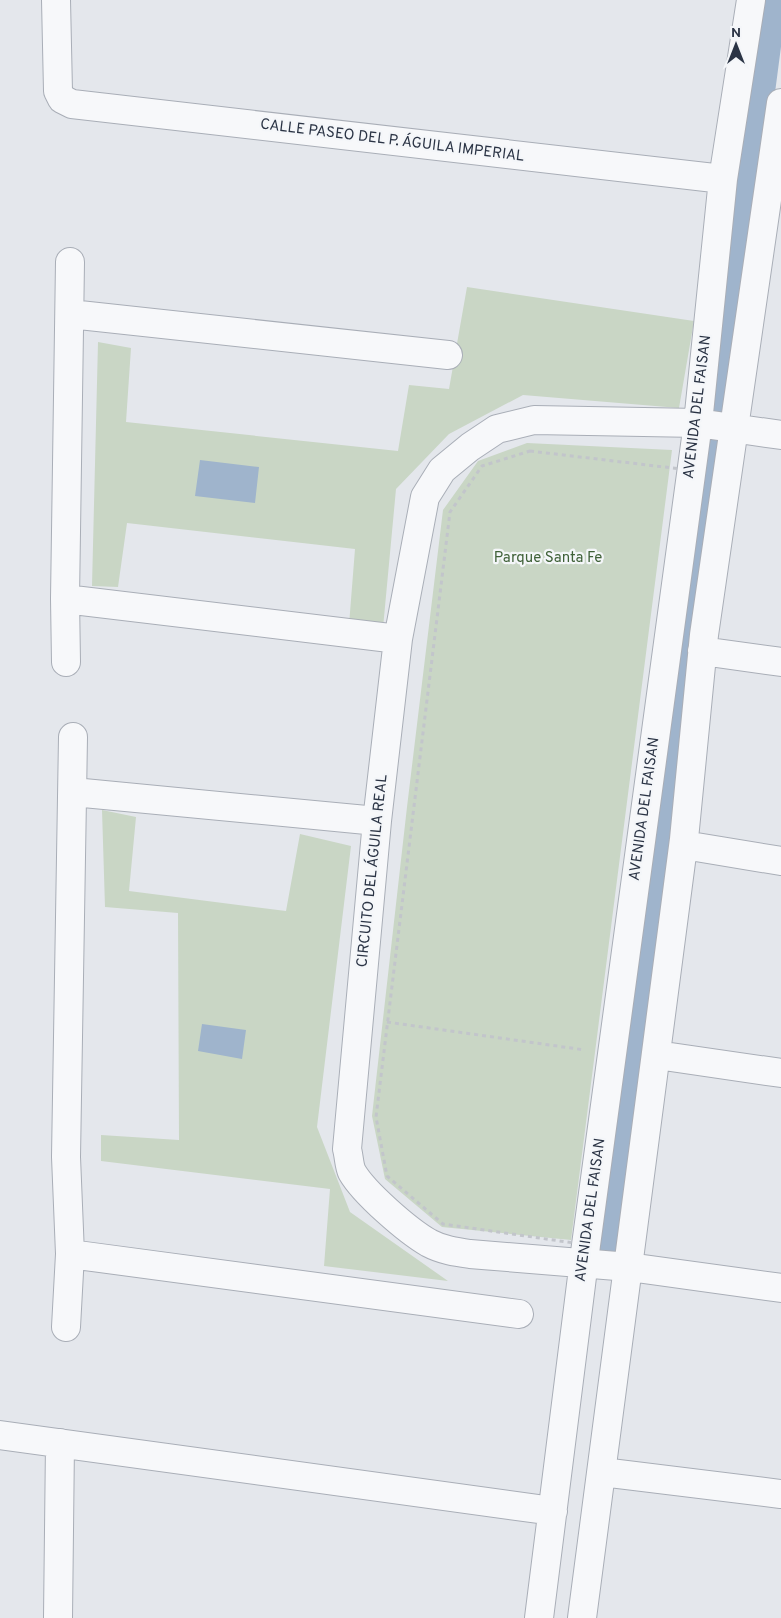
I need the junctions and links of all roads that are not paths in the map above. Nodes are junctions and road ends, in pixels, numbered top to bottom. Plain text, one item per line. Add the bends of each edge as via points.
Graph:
1 (56, 0) edge
2 (751, 0) edge
3 (781, 103) edge
4 (723, 179) junction
5 (773, 222) edge
6 (70, 262) dead end
7 (70, 314) junction
8 (448, 355) dead end
9 (698, 423) junction
10 (734, 428) junction
11 (781, 435) edge
12 (66, 599) junction
13 (398, 639) junction
14 (702, 651) junction
15 (66, 662) dead end
16 (781, 662) edge
17 (73, 737) dead end
18 (73, 792) junction
19 (377, 821) junction
20 (684, 844) junction
21 (781, 861) edge
22 (657, 1055) junction
23 (781, 1073) edge
24 (70, 1254) junction
25 (584, 1264) junction
26 (629, 1267) junction
27 (781, 1288) edge
28 (520, 1314) dead end
29 (66, 1327) dead end
30 (0, 1435) edge
31 (60, 1443) junction
32 (602, 1472) junction
33 (781, 1494) edge
34 (553, 1511) junction
35 (58, 1618) edge
36 (539, 1618) edge
37 (582, 1618) edge

1 - 4 street, CALLE PASEO DEL P. ÁGUILA IMPERIAL via 58,91 62,99 72,104
2 - 4 street, AVENIDA DEL FAISAN
3 - 5 street
4 - 9 street, AVENIDA DEL FAISAN
5 - 10 street
6 - 7 street
7 - 8 street
7 - 12 street
9 - 10 street, CIRCUITO DEL ÁGUILA REAL
9 - 13 street, CIRCUITO DEL ÁGUILA REAL via 534,420 497,429 470,447 442,470 425,497
9 - 25 street, AVENIDA DEL FAISAN
10 - 11 street, CIRCUITO DEL ÁGUILA REAL
10 - 14 street
12 - 13 street
12 - 15 street
13 - 19 street, CIRCUITO DEL ÁGUILA REAL
14 - 16 street
14 - 20 street
17 - 18 street
18 - 19 street
18 - 24 street via 66,1157
19 - 25 street, CIRCUITO DEL ÁGUILA REAL via 347,1149 352,1171 366,1190 398,1220 430,1243 470,1254
20 - 21 street
20 - 22 street
22 - 23 street
22 - 26 street
24 - 28 street
24 - 29 street
25 - 26 street, CIRCUITO DEL ÁGUILA REAL
25 - 34 street, AVENIDA DEL FAISAN
26 - 27 street, CIRCUITO DEL ÁGUILA REAL
26 - 32 street
30 - 31 street
31 - 34 street
31 - 35 street
32 - 33 street
32 - 37 street
34 - 36 street, AVENIDA DEL FAISAN

